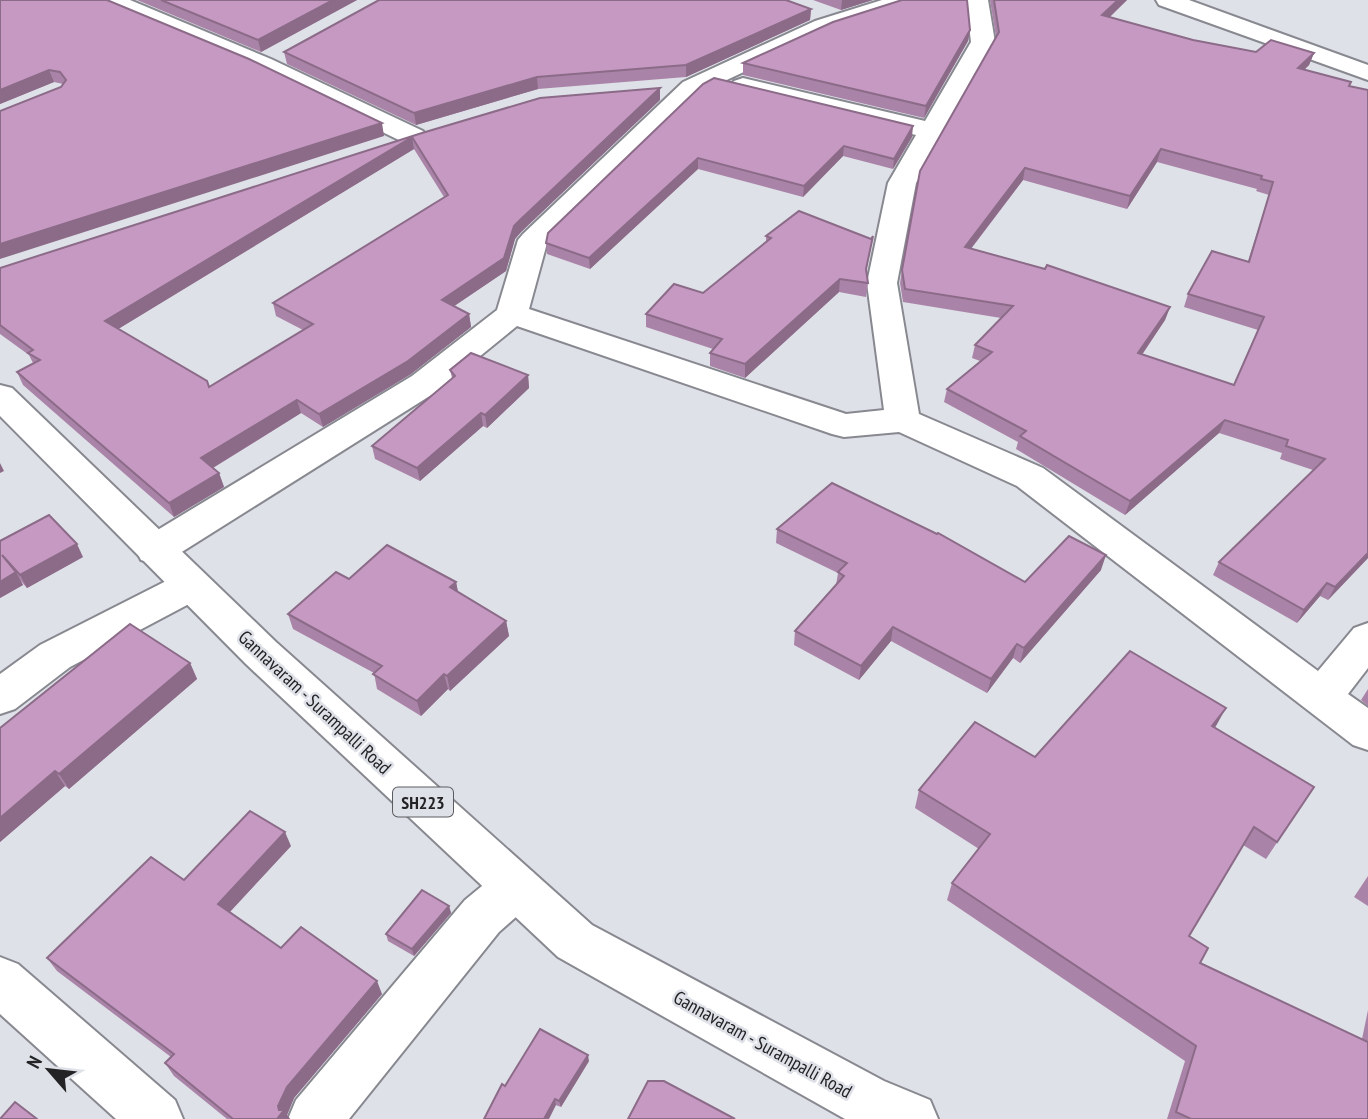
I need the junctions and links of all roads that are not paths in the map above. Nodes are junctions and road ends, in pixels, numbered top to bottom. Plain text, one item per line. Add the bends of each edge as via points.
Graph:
1 (110, 0) edge
2 (905, 0) edge
3 (977, 0) edge
4 (1167, 0) edge
5 (806, 8) edge
6 (839, 19) junction
7 (286, 51) edge
8 (262, 64) junction
9 (1368, 73) edge
10 (701, 83) junction
11 (654, 90) edge
12 (930, 130) junction
13 (374, 150) edge
14 (512, 314) junction
15 (0, 396) edge
16 (904, 420) junction
17 (155, 550) junction
18 (190, 586) junction
19 (1368, 639) edge
20 (0, 697) edge
21 (1321, 697) junction
22 (1368, 732) edge
23 (516, 887) junction
24 (0, 981) edge
25 (156, 1119) edge
26 (315, 1119) edge
27 (911, 1119) edge

1 - 8 street
2 - 6 street
3 - 12 street via 983,41
4 - 9 street
5 - 6 street
6 - 10 street
7 - 8 street
8 - 13 street via 427,133
10 - 11 street
10 - 12 street
10 - 14 street via 533,240
12 - 16 street via 902,183 881,283
14 - 16 street via 844,426
14 - 17 street via 424,384
15 - 17 street, Gannavaram - Surampalli Road / SH223
16 - 21 street via 1030,477
17 - 18 street, Gannavaram - Surampalli Road / SH223
18 - 20 street via 55,656
18 - 23 street, Gannavaram - Surampalli Road / SH223
19 - 21 street
21 - 22 street
23 - 26 street via 482,916
23 - 27 street, Gannavaram - Surampalli Road / SH223 via 575,941 868,1102
24 - 25 street

